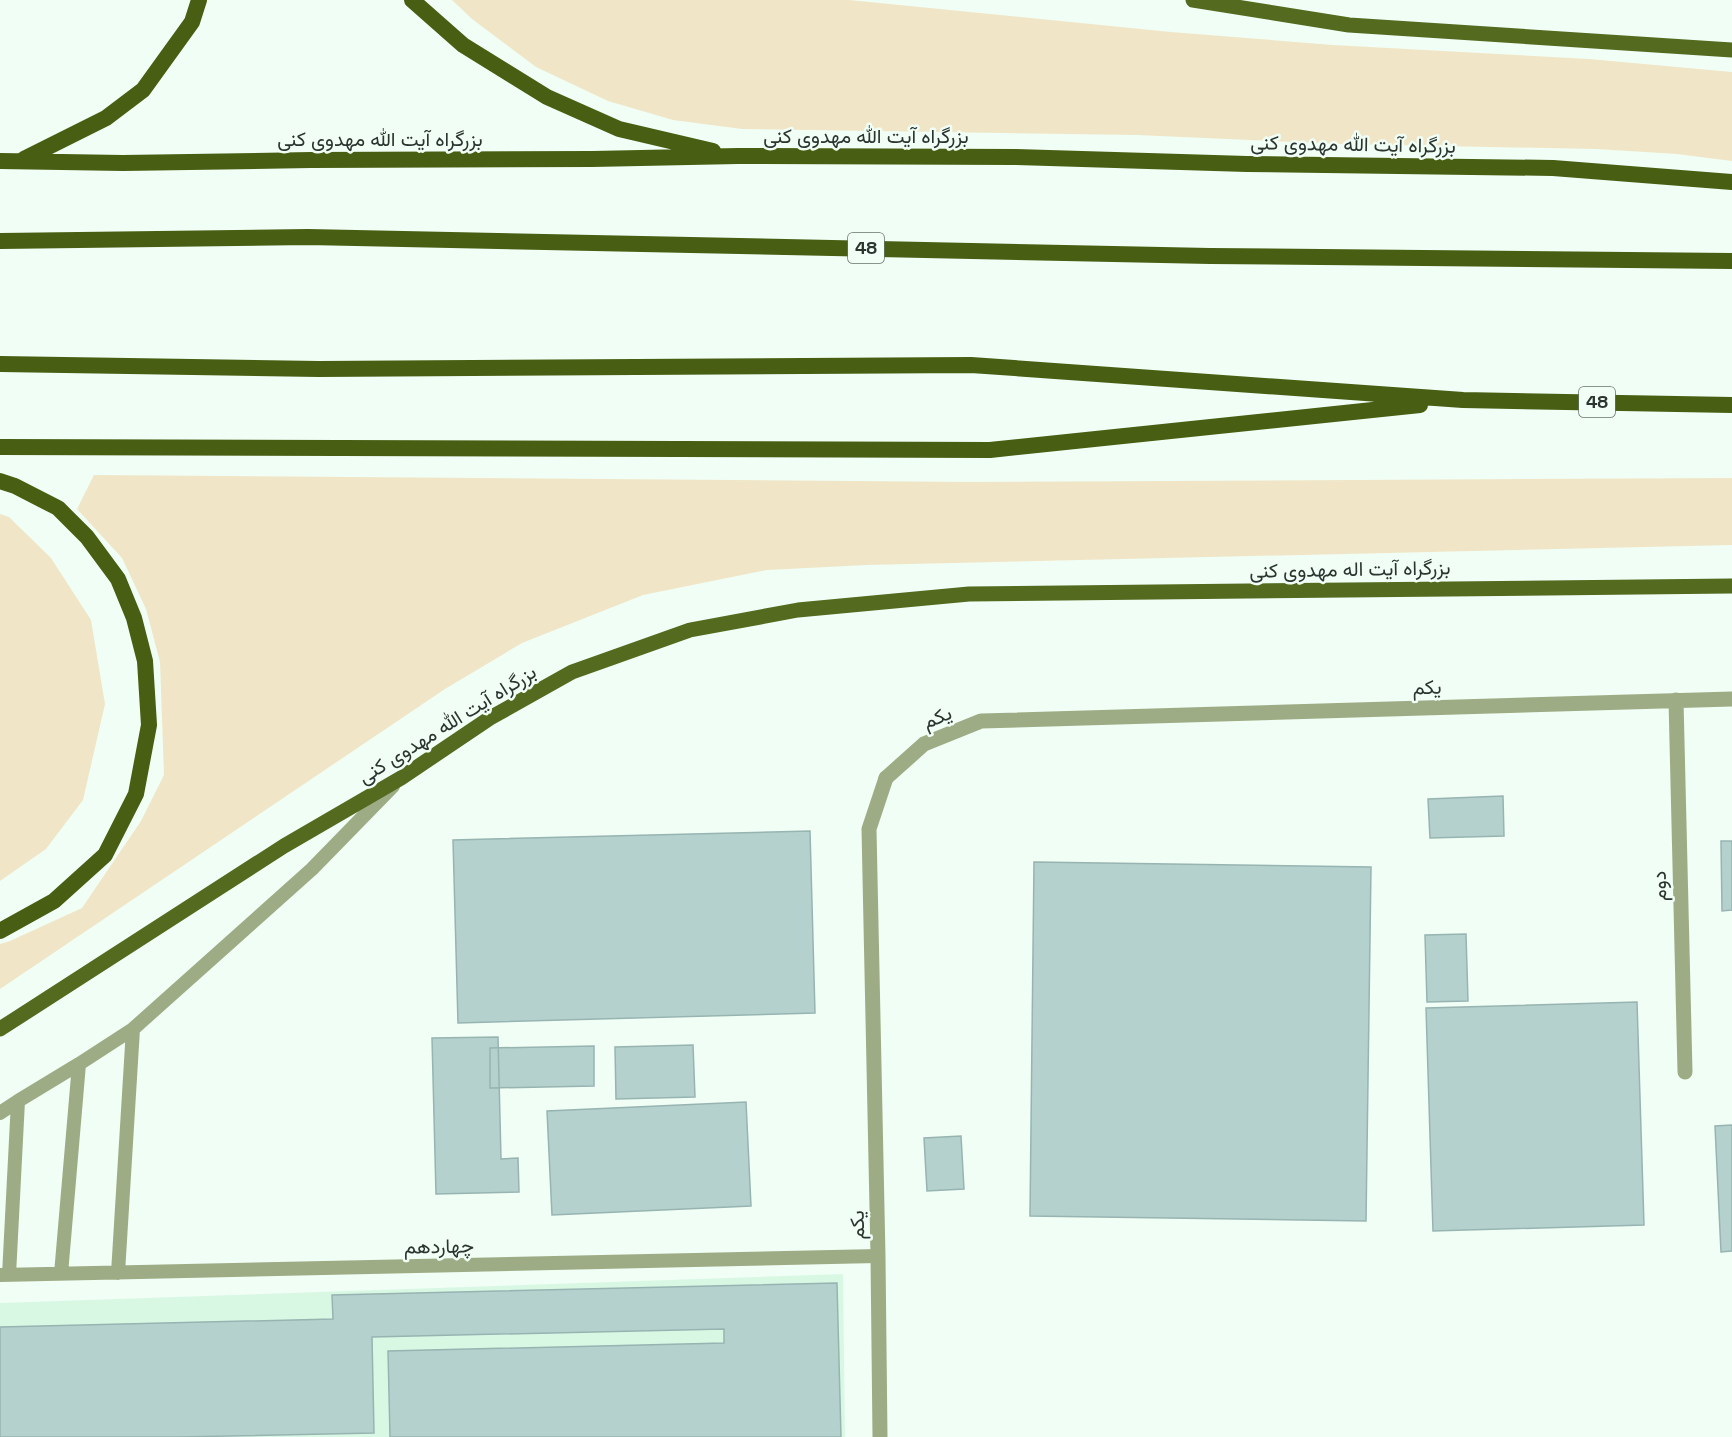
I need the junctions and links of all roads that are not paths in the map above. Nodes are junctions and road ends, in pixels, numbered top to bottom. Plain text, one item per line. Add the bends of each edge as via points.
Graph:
1 (199, 0) edge
2 (412, 0) edge
3 (1193, 0) edge
4 (1732, 50) edge
5 (738, 156) junction
6 (0, 161) edge
7 (20, 161) junction
8 (1732, 182) edge
9 (0, 241) edge
10 (1732, 261) edge
11 (0, 364) edge
12 (1463, 400) junction
13 (1732, 405) edge
14 (0, 447) edge
15 (0, 481) edge
16 (1732, 586) edge
17 (969, 594) joint
18 (1732, 699) edge
19 (1676, 700) junction
20 (402, 778) junction
21 (0, 931) edge
22 (0, 1029) edge
23 (133, 1029) junction
24 (79, 1064) junction
25 (1685, 1072) dead end
26 (18, 1101) junction
27 (0, 1113) edge
28 (878, 1256) junction
29 (118, 1273) junction
30 (61, 1274) junction
31 (5, 1275) edge
32 (880, 1437) edge

1 - 7 highway via 192,22 143,90 106,118
2 - 5 highway via 463,45 547,97 619,129
3 - 4 main road via 1349,25
5 - 7 highway, بزرگراه آیت الله مهدوی کنی
5 - 8 highway, بزرگراه آیت الله مهدوی کنی via 1015,157 1553,168
6 - 7 highway, بزرگراه آیت الله مهدوی کنی
9 - 10 highway, 48 via 308,237 1210,256
11 - 12 highway, 48 via 319,369 971,365
12 - 13 highway, 48
12 - 14 highway via 990,450
15 - 21 highway via 57,508 87,537 118,579 134,618 145,661 149,725 136,794 105,855 54,901
16 - 17 main road, بزرگراه آیت اله مهدوی کنی
17 - 20 main road, بزرگراه آیت الله مهدوی کنی via 798,610 690,630 572,672 490,718
18 - 19 street, یکم
19 - 25 street, دوم
19 - 28 street, یکم via 981,722 924,744 886,778 869,829
20 - 22 main road, بزرگراه آیت الله مهدوی کنی via 284,846
20 - 23 lane via 312,869
23 - 24 lane
23 - 29 lane
24 - 26 lane
24 - 30 lane
26 - 27 lane
26 - 31 lane
28 - 29 lane, چهاردهم
28 - 32 street, یکم
29 - 30 lane, چهاردهم
30 - 31 lane, چهاردهم

